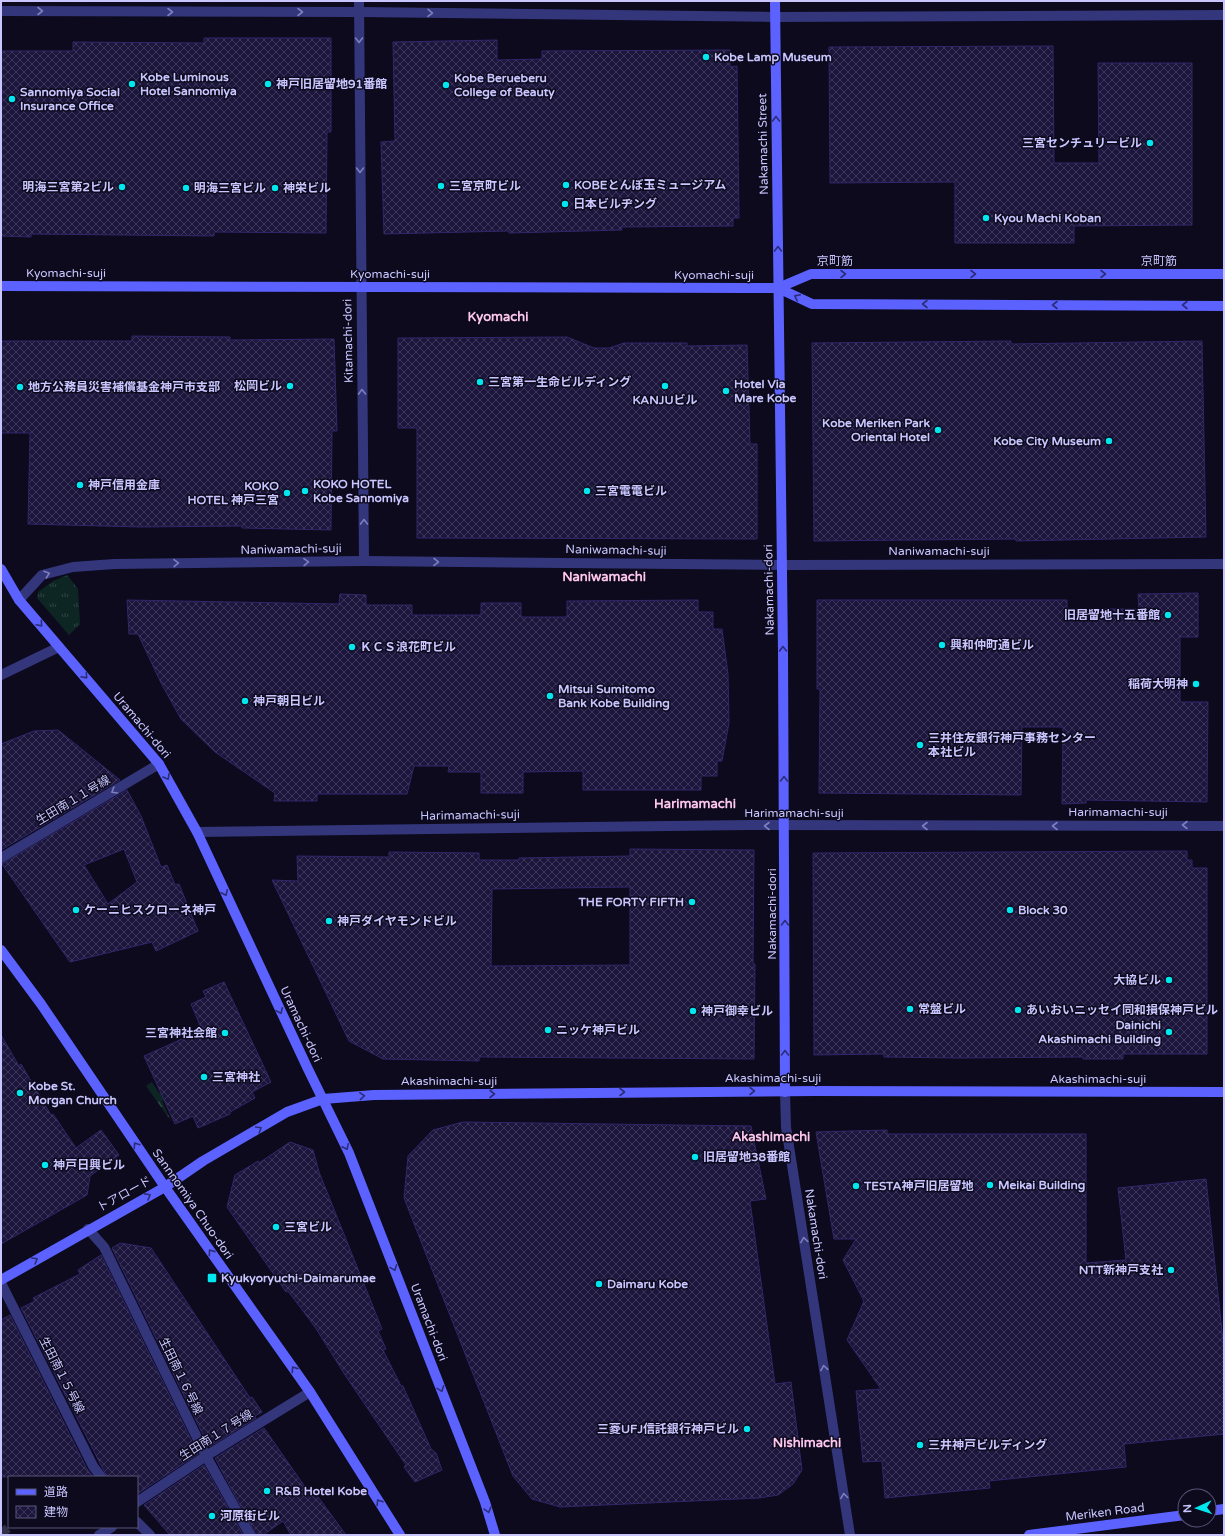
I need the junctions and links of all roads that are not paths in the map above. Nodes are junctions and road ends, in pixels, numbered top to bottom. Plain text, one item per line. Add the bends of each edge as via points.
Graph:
1 (359, 1) edge
2 (775, 1) edge
3 (1, 11) edge
4 (359, 12) junction
5 (1224, 15) edge
6 (775, 17) junction
7 (1224, 274) edge
8 (1, 286) edge
9 (360, 287) junction
10 (778, 288) junction
11 (1224, 306) edge
12 (364, 561) junction
13 (1224, 564) edge
14 (781, 565) junction
15 (1, 569) edge
16 (19, 600) junction
17 (59, 647) junction
18 (1, 675) edge
19 (159, 764) junction
20 (784, 826) junction
21 (1224, 826) edge
22 (197, 832) junction
23 (1, 858) edge
24 (1, 950) edge
25 (785, 1092) junction
26 (1224, 1092) edge
27 (323, 1099) junction
28 (165, 1187) junction
29 (88, 1229) junction
30 (1, 1280) edge
31 (1, 1283) edge
32 (310, 1392) junction
33 (206, 1456) junction
34 (100, 1476) edge
35 (138, 1501) edge
36 (1177, 1515) edge
37 (138, 1523) edge
38 (110, 1528) edge
39 (99, 1535) edge
40 (150, 1535) edge
41 (250, 1535) edge
42 (400, 1535) edge
43 (495, 1535) edge
44 (850, 1535) edge
45 (1029, 1535) edge

1 - 4 street, Kitamachi-dori
2 - 6 street, Nakamachi Street
3 -> 4 street
4 -> 6 street
4 -> 9 street, Kitamachi-dori
5 - 6 street
10 -> 6 street, Nakamachi Street
10 -> 7 street, 京町筋 via 811,274
8 - 9 street, Kyomachi-suji
9 - 10 street, Kyomachi-suji
12 -> 9 street, Kitamachi-dori
11 -> 10 street via 812,304
10 - 14 street, Nakamachi-dori
12 -> 14 street, Naniwamachi-suji
16 -> 12 street, Naniwamachi-suji via 42,575 73,567 114,564
13 - 14 street, Naniwamachi-suji
20 -> 14 street, Nakamachi-dori
15 - 16 street, Uramachi-dori
16 -> 17 street, Uramachi-dori
17 - 18 street
17 -> 19 street, Uramachi-dori
19 -> 22 street, Uramachi-dori
19 -> 23 street, 生田南１１号線
21 -> 20 street, Harimamachi-suji
20 -> 22 street, Harimamachi-suji
25 -> 20 street, Nakamachi-dori
22 -> 27 street, Uramachi-dori
28 -> 24 street, Sannnomiya Chuo-dori via 41,1004
25 - 26 street, Akashimachi-suji
27 -> 25 street, Akashimachi-suji via 374,1094
44 -> 25 street, Nakamachi-dori via 786,1128
28 -> 27 street, トアロード via 287,1112
27 -> 43 street, Uramachi-dori via 349,1153 485,1502
29 -> 28 street, トアロード
32 -> 28 street, Sannnomiya Chuo-dori
30 -> 29 street, トアロード
29 - 33 street, 生田南１６号線 via 104,1247
31 - 34 street, 生田南１５号線
32 - 33 street, 生田南１７号線
42 -> 32 street, Sannnomiya Chuo-dori
33 - 35 street, 生田南１７号線
33 - 41 street, 生田南１６号線
36 - 45 street, Meriken Road
37 - 40 street
38 - 39 street

